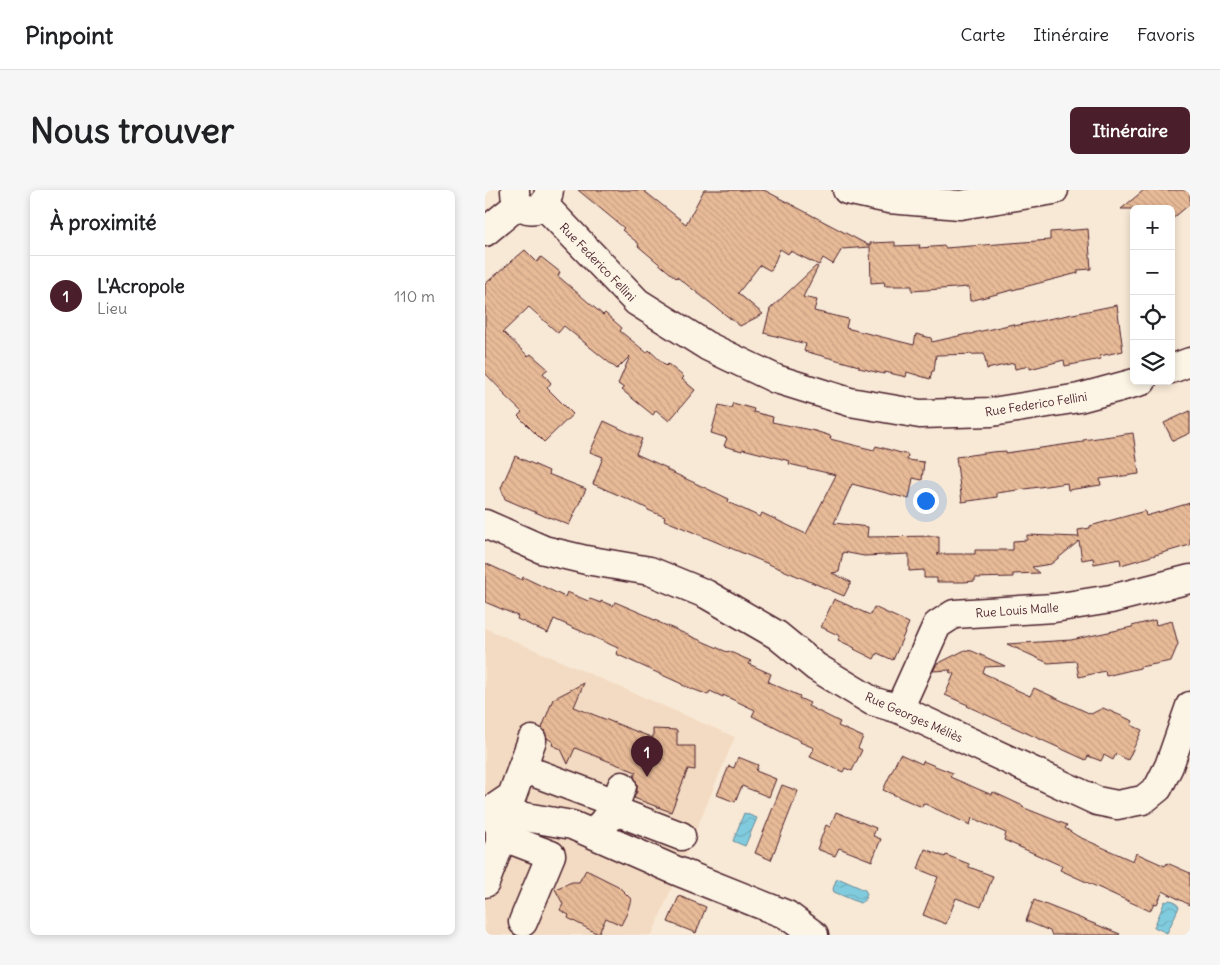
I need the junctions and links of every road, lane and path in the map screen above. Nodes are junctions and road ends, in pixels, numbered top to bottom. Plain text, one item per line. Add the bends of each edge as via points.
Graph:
1 (847, 190) edge
2 (1054, 190) edge
3 (532, 197) edge
4 (485, 232) edge
5 (1190, 362) edge
6 (1175, 368) edge
7 (1130, 384) edge
8 (485, 524) edge
9 (1190, 580) edge
10 (1190, 706) edge
11 (899, 710) junction
12 (532, 740) dead end
13 (522, 768) junction
14 (612, 798) junction
15 (487, 809) edge
16 (589, 832) junction
17 (501, 836) junction
18 (681, 836) dead end
19 (485, 883) edge
20 (523, 922) dead end
21 (814, 935) edge

1 - 2 street via 889,199 960,205
3 - 4 street
3 - 7 street, Rue Federico Fellini via 637,302 707,346 776,379 850,402 920,414 992,412 1079,398
5 - 6 street
8 - 11 street, Rue Georges Méliès via 544,550 651,571 706,594 777,635 816,667 873,700
9 - 11 street, Rue Louis Malle via 1111,599 1054,608 954,614 937,624
10 - 11 street, Rue Georges Méliès via 1158,788 1143,800 1117,805 1097,801
12 - 13 street
13 - 14 street
13 - 15 street via 512,796
14 - 16 street via 610,818
14 - 18 street
15 - 16 street via 572,825
15 - 17 street via 500,827
16 - 21 street via 787,915
17 - 19 street
17 - 20 street via 551,855

